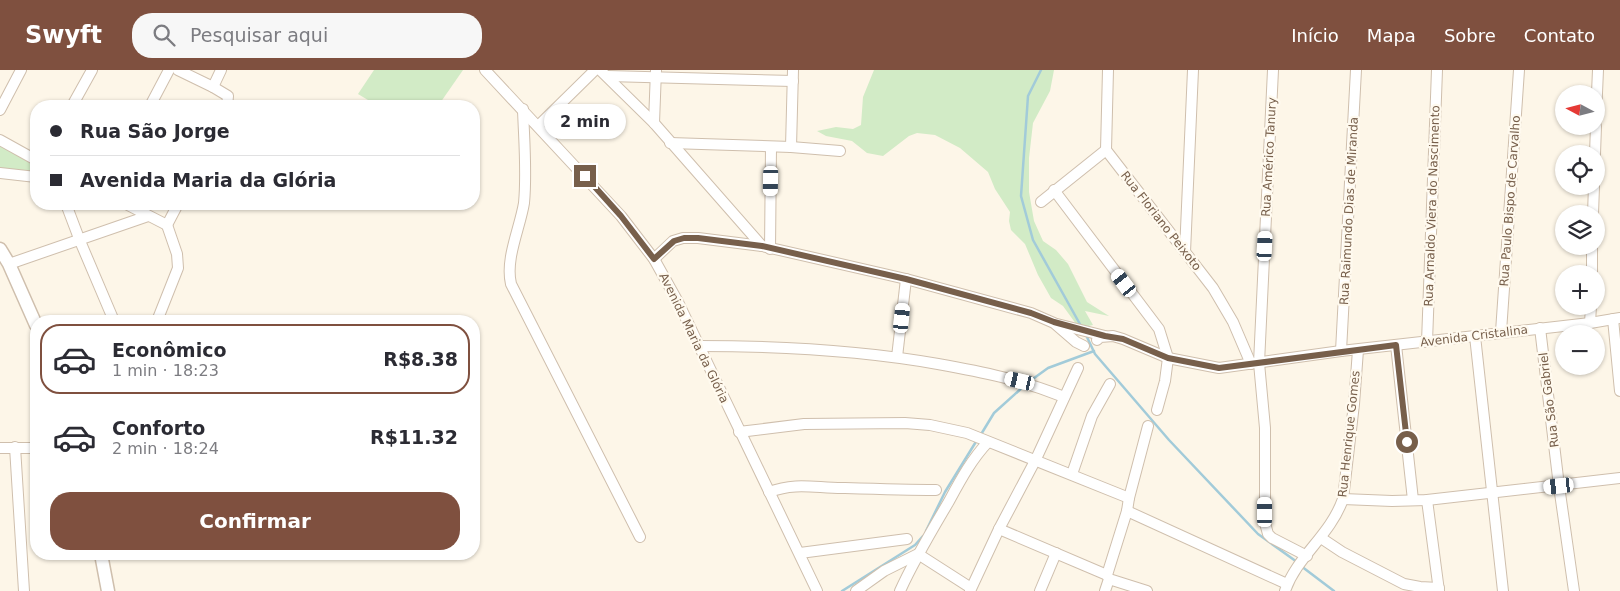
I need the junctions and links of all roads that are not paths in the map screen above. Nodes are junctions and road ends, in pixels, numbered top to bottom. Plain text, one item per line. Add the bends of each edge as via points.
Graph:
1 (21, 70) edge
2 (92, 70) edge
3 (169, 70) edge
4 (178, 70) edge
5 (221, 70) edge
6 (595, 70) edge
7 (793, 70) edge
8 (1108, 70) edge
9 (1193, 70) edge
10 (1273, 70) edge
11 (1356, 70) edge
12 (1437, 70) edge
13 (1519, 70) edge
14 (1598, 70) edge
15 (489, 71) edge
16 (604, 73) edge
17 (656, 74) edge
18 (793, 81) junction
19 (1597, 85) edge
20 (213, 87) junction
21 (75, 100) edge
22 (153, 100) edge
23 (227, 100) edge
24 (523, 109) junction
25 (0, 110) edge
26 (654, 123) junction
27 (538, 126) junction
28 (0, 140) edge
29 (670, 143) junction
30 (771, 147) junction
31 (791, 147) junction
32 (1106, 150) junction
33 (840, 151) dead end
34 (30, 157) edge
35 (0, 173) edge
36 (30, 176) edge
37 (1054, 190) junction
38 (1041, 202) dead end
39 (68, 210) edge
40 (137, 210) edge
41 (175, 210) edge
42 (148, 216) junction
43 (167, 225) junction
44 (80, 241) junction
45 (766, 247) junction
46 (0, 249) edge
47 (1185, 252) junction
48 (654, 259) junction
49 (9, 264) junction
50 (906, 279) junction
51 (32, 315) edge
52 (111, 315) edge
53 (159, 315) edge
54 (1590, 315) edge
55 (1617, 319) edge
56 (1054, 322) junction
57 (1590, 323) junction
58 (1540, 328) junction
59 (1502, 332) junction
60 (1475, 336) junction
61 (1427, 342) junction
62 (1396, 345) junction
63 (699, 346) junction
64 (1084, 346) dead end
65 (1358, 350) junction
66 (1341, 351) junction
67 (897, 357) junction
68 (1168, 358) junction
69 (1255, 363) junction
70 (1078, 368) dead end
71 (1110, 384) dead end
72 (1620, 391) edge
73 (1064, 397) junction
74 (1157, 410) dead end
75 (1148, 426) dead end
76 (740, 432) junction
77 (986, 441) junction
78 (16, 447) junction
79 (0, 448) edge
80 (30, 448) edge
81 (1036, 459) junction
82 (1072, 474) junction
83 (1620, 478) edge
84 (1559, 486) junction
85 (936, 490) dead end
86 (769, 492) junction
87 (1493, 492) junction
88 (1128, 498) junction
89 (1343, 499) junction
90 (1413, 500) junction
91 (1427, 500) junction
92 (1127, 511) junction
93 (999, 529) junction
94 (640, 538) dead end
95 (907, 538) dead end
96 (1321, 538) junction
97 (800, 553) junction
98 (1056, 553) junction
99 (918, 554) junction
100 (1304, 559) junction
101 (102, 560) edge
102 (1108, 577) junction
103 (1288, 585) edge
104 (971, 590) edge
105 (1439, 590) edge
106 (24, 591) edge
107 (108, 591) edge
108 (817, 591) edge
109 (856, 591) edge
110 (900, 591) edge
111 (1040, 591) edge
112 (1105, 591) edge
113 (1147, 591) edge
114 (1504, 591) edge
115 (1574, 591) edge

1 - 25 street
2 - 21 street
3 - 22 street
4 - 20 street
5 - 20 street
6 - 27 street
7 - 18 street
8 - 32 street
9 - 47 street
10 - 69 street, Rua Américo Tanury
11 - 66 street, Rua Raimundo Dias de Miranda
12 - 61 street, Rua Arnaldo Viera do Nascimento
13 - 59 street, Rua Paulo Bispo de Carvalho
14 - 19 street
15 - 24 street, Avenida Maria da Glória
16 - 17 street
16 - 26 street
17 - 18 street
17 - 26 street
18 - 31 street
20 - 23 street
24 - 27 street, Avenida Maria da Glória
24 - 94 street via 524,201 510,261 511,284
26 - 29 street
27 - 48 street, Avenida Maria da Glória via 621,216
28 - 34 street
29 - 30 street
29 - 45 street
30 - 31 street
30 - 45 street
31 - 33 street
32 - 37 street
32 - 47 street, Rua Floriano Peixoto
35 - 36 street
37 - 38 street
37 - 68 street via 1159,329
39 - 44 street
40 - 42 street
41 - 43 street
42 - 43 street
42 - 44 street
43 - 53 street via 177,254 178,268
44 - 49 street
44 - 52 street
45 - 48 street, Avenida Cristalina via 684,238 674,241
45 - 50 street, Avenida Cristalina
46 - 49 street
47 - 69 street, Rua Floriano Peixoto via 1213,288
48 - 63 street, Avenida Maria da Glória
49 - 51 street
50 - 56 street, Avenida Cristalina
50 - 67 street
54 - 57 street
55 - 57 street, Avenida Cristalina
55 - 72 street
56 - 64 street
56 - 68 street, Avenida Cristalina via 1101,338 1123,339
57 - 58 street, Avenida Cristalina
58 - 59 street, Avenida Cristalina
58 - 84 street, Rua São Gabriel
59 - 60 street, Avenida Cristalina
60 - 61 street, Avenida Cristalina
60 - 87 street
61 - 62 street, Avenida Cristalina
62 - 65 street, Avenida Cristalina
62 - 90 street
63 - 67 street via 811,349
63 - 76 street, Avenida Maria da Glória
65 - 66 street, Avenida Cristalina
65 - 89 street, Rua Henrique Gomes
66 - 69 street, Avenida Cristalina
67 - 73 street via 1020,381
68 - 69 street, Avenida Cristalina via 1219,368
68 - 74 street
69 - 100 street via 1265,428 1266,530 1272,538
70 - 73 street
71 - 82 street via 1092,416
73 - 81 street
75 - 88 street
76 - 77 street via 830,423 913,424 967,433
76 - 86 street, Avenida Maria da Glória
77 - 81 street
77 - 99 street
78 - 79 street
78 - 80 street
78 - 106 street
81 - 82 street
81 - 93 street
82 - 88 street
83 - 84 street
84 - 87 street
84 - 115 street, Rua São Gabriel
85 - 86 street via 798,485
86 - 97 street, Avenida Maria da Glória
87 - 91 street
87 - 114 street
88 - 92 street
89 - 90 street
89 - 96 street, Rua Henrique Gomes via 1338,514
90 - 91 street
91 - 105 street
92 - 102 street
92 - 103 street
93 - 98 street
93 - 104 street
95 - 97 street
96 - 100 street, Rua Henrique Gomes
96 - 105 street via 1404,584
97 - 108 street, Avenida Maria da Glória
98 - 102 street
98 - 111 street
99 - 104 street
99 - 109 street via 884,571
99 - 110 street
100 - 103 street, Rua Henrique Gomes
101 - 107 street
102 - 112 street
102 - 113 street

